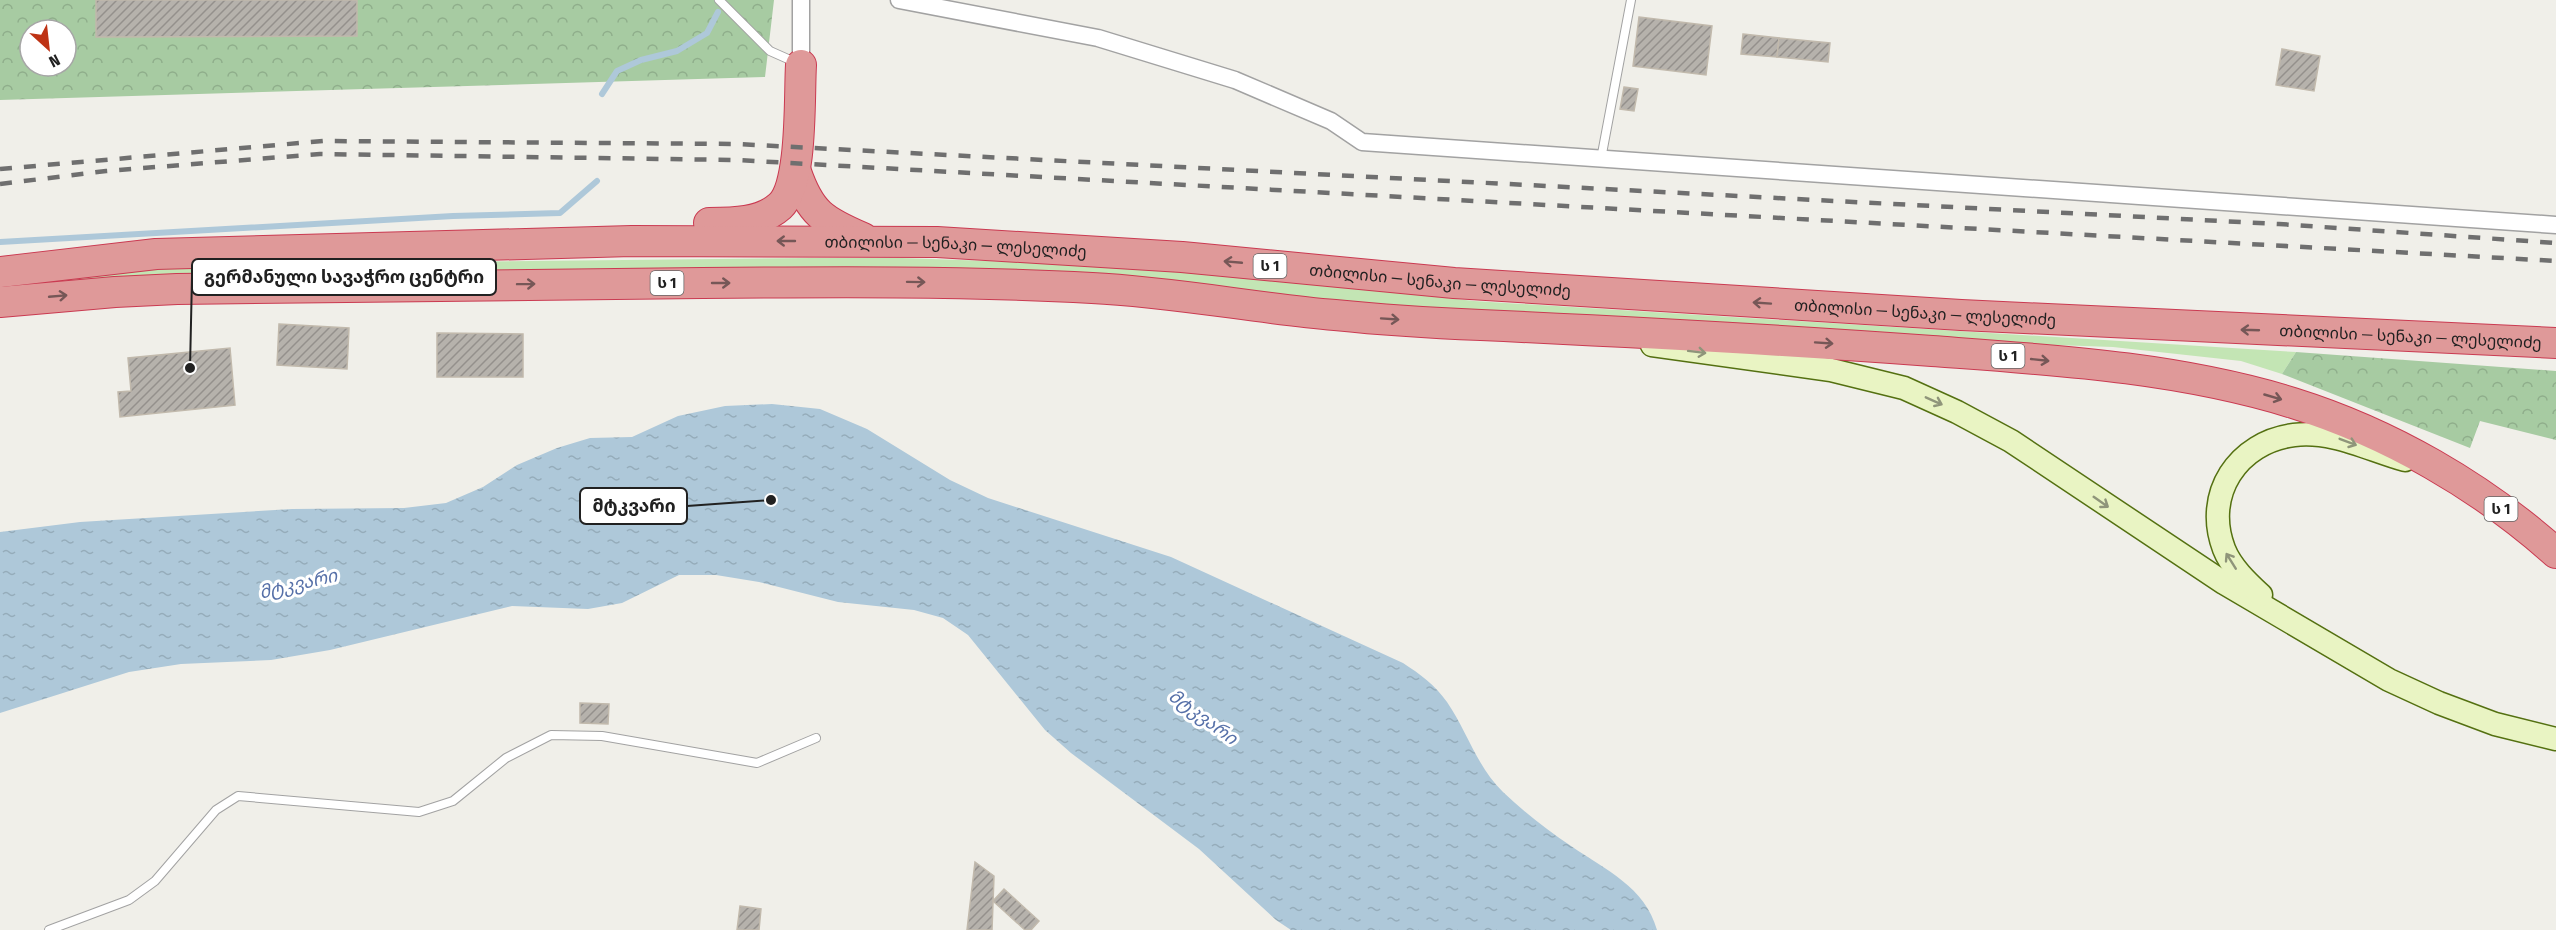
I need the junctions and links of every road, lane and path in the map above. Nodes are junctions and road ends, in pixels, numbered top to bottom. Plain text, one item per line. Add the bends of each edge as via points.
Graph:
1 (718, 0) edge
2 (801, 0) edge
3 (899, 0) edge
4 (1631, 0) edge
5 (801, 65) junction
6 (1601, 159) junction
7 (796, 172) junction
8 (2556, 225) edge
9 (632, 241) junction
10 (871, 241) junction
11 (0, 272) edge
12 (0, 303) edge
13 (1556, 328) junction
14 (2556, 343) edge
15 (2442, 470) junction
16 (2556, 553) edge
17 (2286, 618) junction
18 (816, 738) dead end
19 (2556, 739) edge
20 (50, 930) edge

1 - 5 lane via 770,51
2 - 5 street
3 - 6 street via 1098,38 1235,80 1331,121 1362,142
4 - 6 lane
5 - 7 highway
6 - 8 street
7 - 9 highway via 782,205 766,214 742,222 669,224
7 - 10 highway via 818,215
10 -> 9 highway, თბილისი — სენაკი — ლესელიძე / ს 1
9 - 11 highway, თბილისი — სენაკი — ლესელიძე / ს 1 via 156,254
14 -> 10 highway, თბილისი — სენაკი — ლესელიძე / ს 1 via 2056,321 1454,283 1182,257
12 -> 13 highway, ს 1 via 177,289 911,282 1097,288 1332,315
13 -> 15 highway, ს 1 via 2009,356 2178,375 2242,389 2334,417 2380,436
13 -> 17 main road via 1693,352 1831,370 1904,388 2011,441 2195,565
15 - 16 highway, ს 1 via 2509,515
17 -> 15 main road via 2247,582 2224,550 2220,502 2225,482 2245,454 2278,438 2317,434
17 - 19 main road via 2379,674 2439,703 2495,724
18 - 20 lane via 757,763 602,735 551,735 506,758 453,801 419,812 238,796 216,810 154,881 129,900

